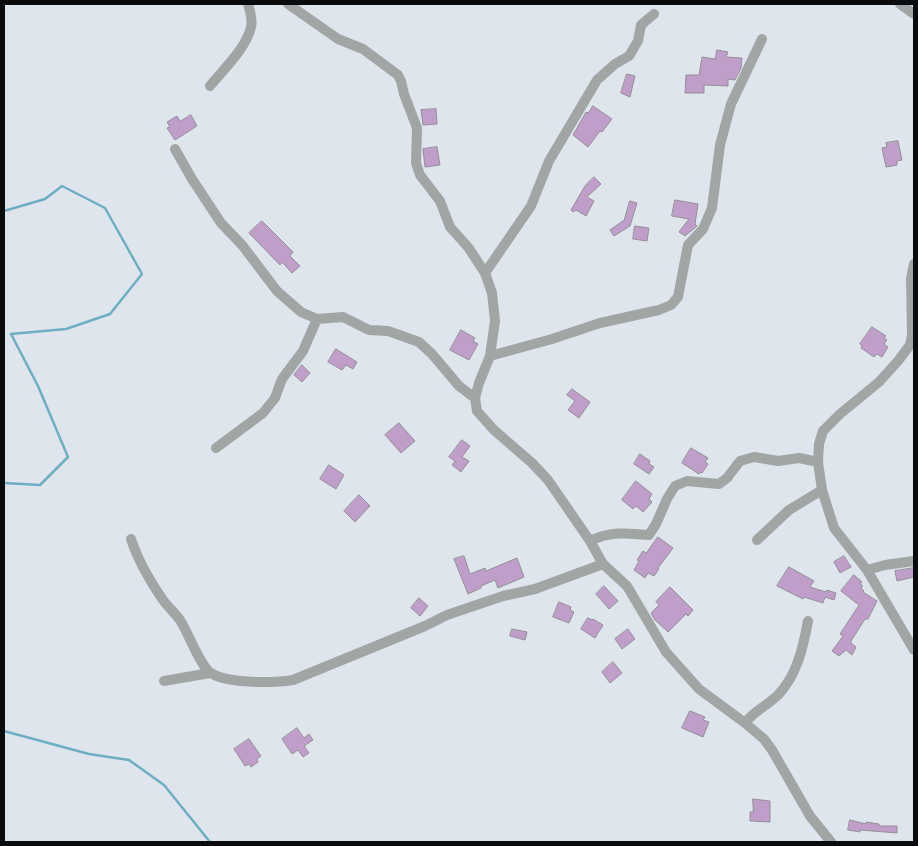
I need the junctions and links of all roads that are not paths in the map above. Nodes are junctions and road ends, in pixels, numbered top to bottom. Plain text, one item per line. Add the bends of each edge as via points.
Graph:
1 (248, 4) edge
2 (288, 4) edge
3 (900, 4) edge
4 (654, 14) dead end
5 (914, 14) edge
6 (762, 39) dead end
7 (210, 86) dead end
8 (175, 148) dead end
9 (914, 264) edge
10 (485, 273) junction
11 (317, 319) junction
12 (490, 356) junction
13 (475, 398) junction
14 (216, 448) dead end
15 (818, 462) junction
16 (822, 490) junction
17 (132, 539) dead end
18 (757, 540) dead end
19 (590, 541) junction
20 (914, 561) edge
21 (602, 564) junction
22 (867, 570) junction
23 (808, 621) dead end
24 (914, 650) edge
25 (210, 673) junction
26 (164, 681) dead end
27 (745, 722) junction
28 (830, 842) edge

1 - 7 street via 252,26 249,35
2 - 10 street via 338,39 363,49 398,76 417,128 416,163 420,175 440,201 450,227
3 - 5 street
4 - 10 street via 641,25 638,42 629,56 597,80 549,161 531,206
6 - 12 street via 731,104 720,145 712,208 703,229 688,245 678,297 671,305 659,310 600,323
8 - 11 street via 221,223 277,291 301,312
9 - 15 street via 910,345 879,382 824,431
10 - 12 street via 492,294 495,321
11 - 13 street via 343,317 369,330 388,331 419,342 459,386
11 - 14 street via 303,351 282,379 275,398 263,413
12 - 13 street
13 - 19 street via 477,411 548,480
15 - 16 street
15 - 19 street via 799,458 778,461 754,457 740,461 718,484 687,481 675,486 649,535 621,532
16 - 18 street via 789,510
16 - 22 street via 834,528
17 - 25 street via 138,560 180,620
19 - 21 street
20 - 22 street
21 - 25 street via 447,615 293,680 253,682 231,680
21 - 27 street via 626,586 666,652 699,689
22 - 24 street
23 - 27 street via 802,652 790,680 777,696
25 - 26 street
27 - 28 street via 772,750 810,816

